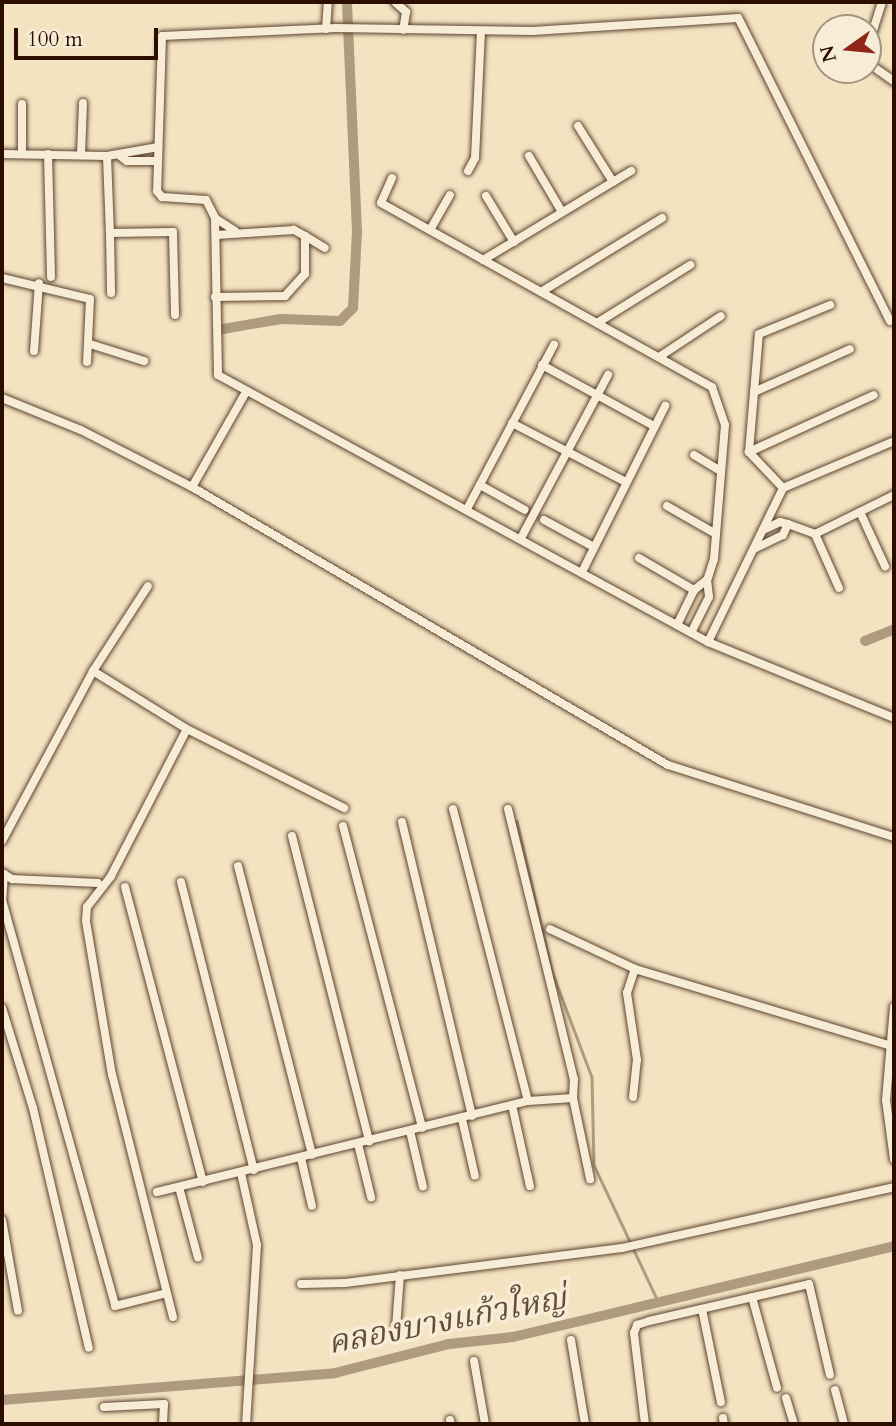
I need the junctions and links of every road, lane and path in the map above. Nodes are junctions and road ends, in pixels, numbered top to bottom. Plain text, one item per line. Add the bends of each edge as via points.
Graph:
1 (328, 2) edge
2 (395, 2) edge
3 (331, 29) junction
4 (403, 30) junction
5 (481, 32) junction
6 (83, 103) dead end
7 (22, 104) dead end
8 (578, 126) dead end
9 (158, 147) junction
10 (22, 153) junction
11 (2, 154) edge
12 (48, 154) junction
13 (81, 155) junction
14 (119, 155) junction
15 (107, 156) junction
16 (528, 156) dead end
17 (158, 161) junction
18 (468, 170) dead end
19 (631, 171) dead end
20 (392, 178) dead end
21 (613, 181) junction
22 (450, 195) dead end
23 (486, 196) dead end
24 (562, 212) junction
25 (215, 218) junction
26 (662, 218) dead end
27 (235, 230) junction
28 (430, 230) junction
29 (110, 233) junction
30 (216, 235) junction
31 (305, 236) junction
32 (514, 242) junction
33 (325, 248) dead end
34 (483, 260) junction
35 (690, 265) dead end
36 (51, 277) dead end
37 (2, 278) edge
38 (39, 284) junction
39 (541, 292) junction
40 (111, 293) dead end
41 (215, 297) junction
42 (830, 305) dead end
43 (175, 315) dead end
44 (721, 316) dead end
45 (890, 321) dead end
46 (597, 323) junction
47 (90, 344) junction
48 (554, 345) dead end
49 (850, 349) dead end
50 (34, 351) dead end
51 (659, 358) junction
52 (145, 361) dead end
53 (88, 362) dead end
54 (542, 365) junction
55 (608, 374) dead end
56 (246, 392) junction
57 (754, 392) junction
58 (597, 395) junction
59 (874, 395) dead end
60 (2, 398) edge
61 (665, 406) dead end
62 (512, 423) junction
63 (654, 426) junction
64 (894, 441) edge
65 (567, 451) junction
66 (749, 452) junction
67 (694, 455) dead end
68 (721, 471) junction
69 (626, 482) junction
70 (480, 485) junction
71 (192, 487) junction
72 (783, 488) junction
73 (894, 495) edge
74 (667, 506) dead end
75 (467, 509) junction
76 (526, 510) dead end
77 (860, 512) junction
78 (544, 520) dead end
79 (788, 524) junction
80 (763, 530) junction
81 (716, 534) junction
82 (815, 534) junction
83 (521, 538) junction
84 (594, 548) junction
85 (754, 549) junction
86 (639, 558) dead end
87 (885, 566) dead end
88 (582, 572) junction
89 (707, 580) junction
90 (148, 586) dead end
91 (839, 588) dead end
92 (694, 590) junction
93 (677, 625) junction
94 (691, 632) junction
95 (708, 642) junction
96 (93, 671) junction
97 (894, 718) edge
98 (187, 729) junction
99 (344, 808) dead end
100 (453, 809) dead end
101 (508, 809) dead end
102 (402, 822) dead end
103 (343, 826) dead end
104 (292, 836) dead end
105 (894, 836) edge
106 (2, 841) edge
107 (238, 866) dead end
108 (3, 873) edge
109 (181, 882) dead end
110 (98, 883) dead end
111 (125, 887) dead end
112 (550, 929) dead end
113 (635, 969) junction
114 (894, 1007) edge
115 (2, 1008) edge
116 (891, 1046) junction
117 (633, 1097) dead end
118 (573, 1098) junction
119 (528, 1101) junction
120 (512, 1105) junction
121 (472, 1116) junction
122 (461, 1119) junction
123 (422, 1128) junction
124 (410, 1131) junction
125 (369, 1141) junction
126 (358, 1144) junction
127 (312, 1155) junction
128 (301, 1158) junction
129 (894, 1159) edge
130 (254, 1170) junction
131 (241, 1173) junction
132 (475, 1176) dead end
133 (590, 1179) dead end
134 (202, 1182) junction
135 (423, 1186) dead end
136 (530, 1186) dead end
137 (179, 1187) junction
138 (894, 1187) edge
139 (157, 1192) dead end
140 (371, 1197) dead end
141 (312, 1206) dead end
142 (2, 1220) edge
143 (198, 1258) dead end
144 (400, 1275) junction
145 (302, 1284) dead end
146 (163, 1294) dead end
147 (752, 1297) junction
148 (702, 1309) junction
149 (18, 1311) dead end
150 (173, 1317) dead end
151 (396, 1328) dead end
152 (571, 1340) dead end
153 (89, 1348) dead end
154 (474, 1361) dead end
155 (830, 1375) dead end
156 (777, 1388) dead end
157 (835, 1390) dead end
158 (786, 1398) dead end
159 (721, 1402) dead end
160 (104, 1407) dead end
161 (246, 1420) edge
162 (163, 1424) edge
163 (485, 1424) edge
164 (585, 1424) edge
165 (645, 1424) edge
166 (794, 1424) edge
167 (844, 1424) edge

1 - 3 street
2 - 4 street via 405,12
3 - 4 street
3 - 9 street via 162,36
4 - 5 street
5 - 18 street via 475,158
5 - 45 street via 738,18
6 - 13 street
7 - 10 street
8 - 21 street
9 - 14 street
9 - 17 street
10 - 11 street
10 - 12 street
12 - 13 street
12 - 36 street
13 - 15 street
14 - 15 street
14 - 17 street via 127,161
15 - 29 street
16 - 24 street
17 - 25 street via 162,197 206,200
19 - 21 street
20 - 28 street via 381,203
21 - 24 street
22 - 28 street
23 - 32 street
24 - 32 street
25 - 27 street
25 - 30 street
26 - 39 street
27 - 30 street
27 - 31 street via 294,230
28 - 34 street
29 - 40 street
29 - 43 street via 173,232
30 - 41 street
31 - 33 street
31 - 41 street via 305,274 285,296
32 - 34 street
34 - 39 street
35 - 46 street
37 - 38 street
38 - 47 street via 90,299
38 - 50 street
39 - 46 street
41 - 56 street via 218,375
42 - 57 street via 759,334
44 - 51 street
46 - 51 street
47 - 52 street
47 - 53 street
48 - 54 street
49 - 57 street
51 - 68 street via 712,387 725,425
54 - 58 street
54 - 62 street
55 - 58 street
56 - 71 street
56 - 75 street
57 - 66 street
58 - 63 street
58 - 65 street
59 - 66 street
60 - 71 street via 80,430
61 - 63 street
62 - 65 street
62 - 70 street
63 - 69 street
64 - 72 street
65 - 69 street
65 - 83 street
66 - 72 street
67 - 68 street
68 - 81 street
69 - 84 street
70 - 75 street
70 - 76 street
71 - 105 street via 659,760
72 - 80 street
73 - 77 street
74 - 81 street
75 - 83 street
77 - 82 street
77 - 87 street
78 - 84 street
79 - 80 street via 780,522
79 - 82 street
79 - 85 street via 783,535
80 - 85 street
81 - 89 street
82 - 91 street
83 - 88 street
84 - 88 street
85 - 95 street
86 - 92 street
88 - 93 street
89 - 92 street
89 - 94 street via 709,597
90 - 96 street
92 - 93 street
93 - 94 street
94 - 95 street
95 - 97 street
96 - 98 street
96 - 106 street
98 - 99 street
98 - 150 street via 111,876 87,907 86,920 112,1075
100 - 119 street
101 - 118 street via 574,1079
102 - 121 street
103 - 123 street
104 - 125 street
107 - 127 street
108 - 110 street via 12,879
108 - 146 street via 2,900 115,1306
109 - 130 street
111 - 134 street
112 - 113 street
113 - 116 street
113 - 117 street via 627,993 637,1060
114 - 116 street
115 - 153 street via 33,1108
116 - 129 street via 886,1119
118 - 119 street
118 - 133 street
119 - 120 street
120 - 121 street
120 - 136 street
121 - 122 street
122 - 123 street
122 - 132 street
123 - 124 street
124 - 125 street
124 - 135 street
125 - 126 street
126 - 127 street
126 - 140 street
127 - 128 street
128 - 130 street
128 - 141 street
130 - 131 street
131 - 134 street
131 - 161 street via 257,1245
134 - 137 street
137 - 139 street
137 - 143 street
138 - 144 street via 622,1248
142 - 149 street
144 - 145 street
144 - 151 street
147 - 148 street
147 - 155 street via 809,1284
147 - 156 street
148 - 159 street
148 - 165 street via 637,1325
152 - 164 street
154 - 163 street
157 - 167 street
158 - 166 street
160 - 162 street via 164,1404

